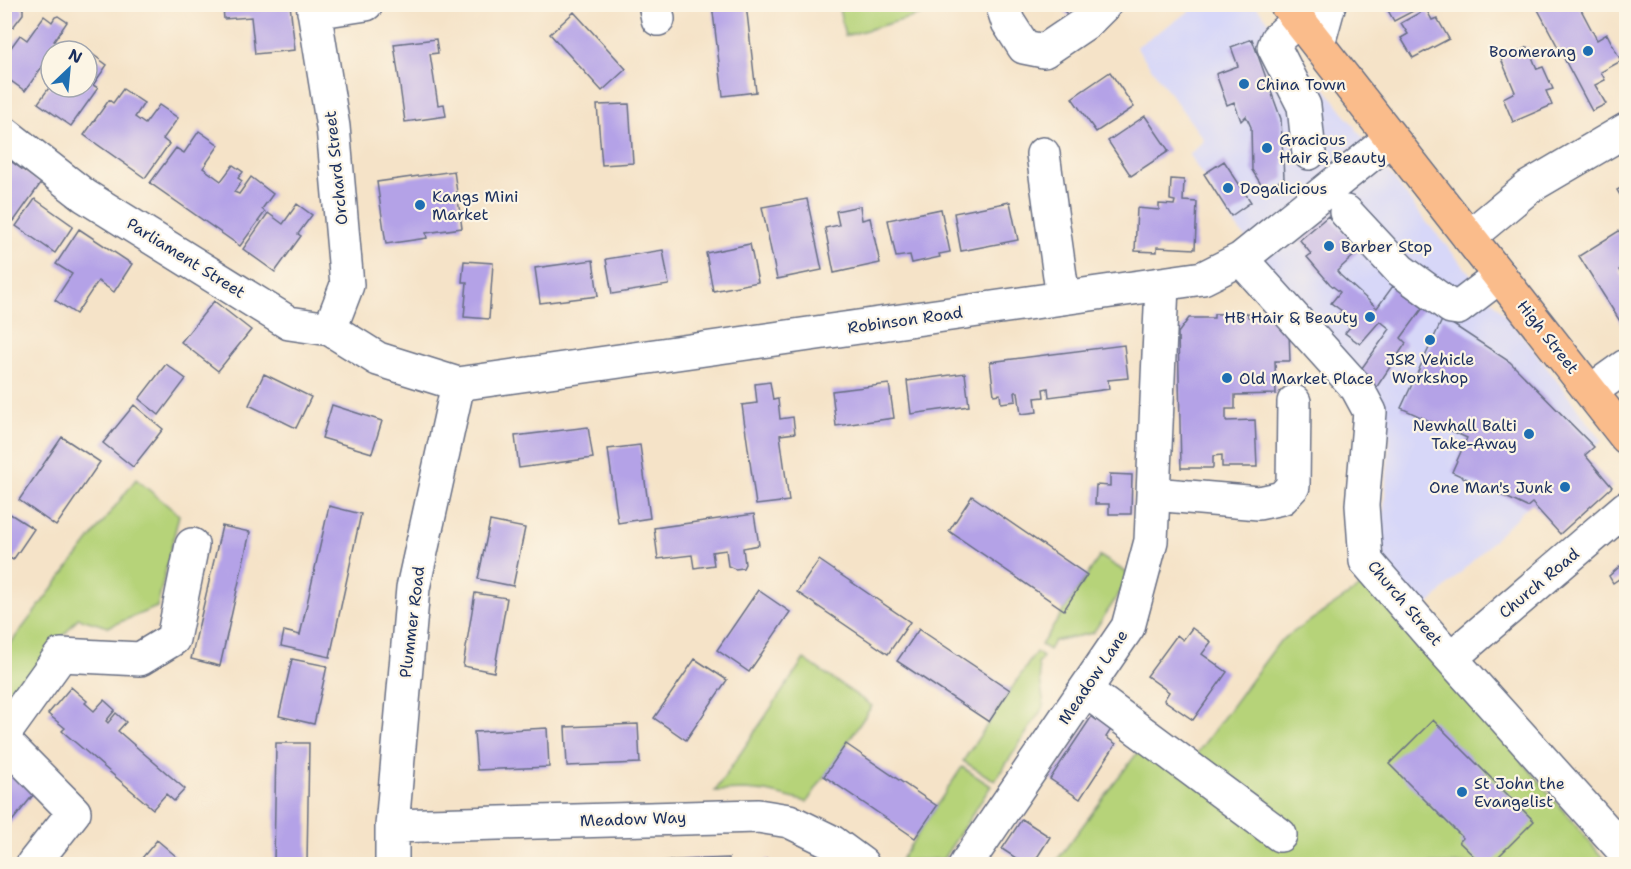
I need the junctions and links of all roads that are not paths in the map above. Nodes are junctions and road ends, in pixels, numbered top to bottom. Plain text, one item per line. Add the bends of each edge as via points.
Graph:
1 (366, 4) edge
2 (1002, 4) edge
3 (1105, 4) edge
4 (1329, 4) edge
5 (314, 8) edge
6 (1301, 23) edge
7 (1626, 130) edge
8 (4, 134) edge
9 (1390, 139) junction
10 (1310, 153) dead end
11 (1043, 154) dead end
12 (1346, 212) dead end
13 (1469, 237) junction
14 (1241, 259) junction
15 (1500, 276) junction
16 (1162, 285) junction
17 (1063, 298) junction
18 (330, 329) junction
19 (378, 359) joint
20 (1626, 366) edge
21 (458, 384) junction
22 (1592, 391) junction
23 (1294, 402) dead end
24 (1626, 437) edge
25 (1153, 494) junction
26 (1626, 508) edge
27 (192, 544) dead end
28 (1452, 657) junction
29 (1084, 690) junction
30 (4, 734) edge
31 (4, 741) edge
32 (392, 826) junction
33 (1280, 835) dead end
34 (1626, 853) edge
35 (33, 864) edge
36 (392, 864) edge
37 (862, 864) edge
38 (966, 864) edge

1 - 5 street
2 - 3 street via 1024,47 1044,51 1088,22
4 - 6 street
5 - 18 street, Orchard Street via 333,127 347,285
6 - 9 main road
6 - 10 street via 1277,39 1274,47 1304,106
7 - 13 street via 1529,187
8 - 18 street, Parliament Street via 85,196 289,323
9 - 13 main road, High Street
9 - 14 street, Robinson Road
11 - 17 street
12 - 15 street via 1400,270 1451,307 1458,308
13 - 15 main road, High Street
14 - 16 street, Robinson Road via 1203,278
14 - 28 street, Church Street via 1357,388 1371,412 1362,505 1366,561
15 - 22 main road, High Street
16 - 17 street, Robinson Road
16 - 25 street, Meadow Lane
17 - 21 street, Robinson Road
18 - 19 street, Parliament Street
19 - 21 street, Robinson Road
20 - 22 street
21 - 32 street, Plummer Road via 413,588
22 - 24 main road, High Street
23 - 25 street via 1293,486 1282,498 1259,503
25 - 29 street, Meadow Lane via 1151,542 1128,627
26 - 28 street, Church Road
27 - 30 street via 173,639 140,659 61,655
28 - 34 street, Church Street
29 - 33 street
29 - 38 street, Meadow Lane
31 - 35 street via 74,812
32 - 36 street, Plummer Road
32 - 37 street, Meadow Way via 759,816 789,821 832,842

